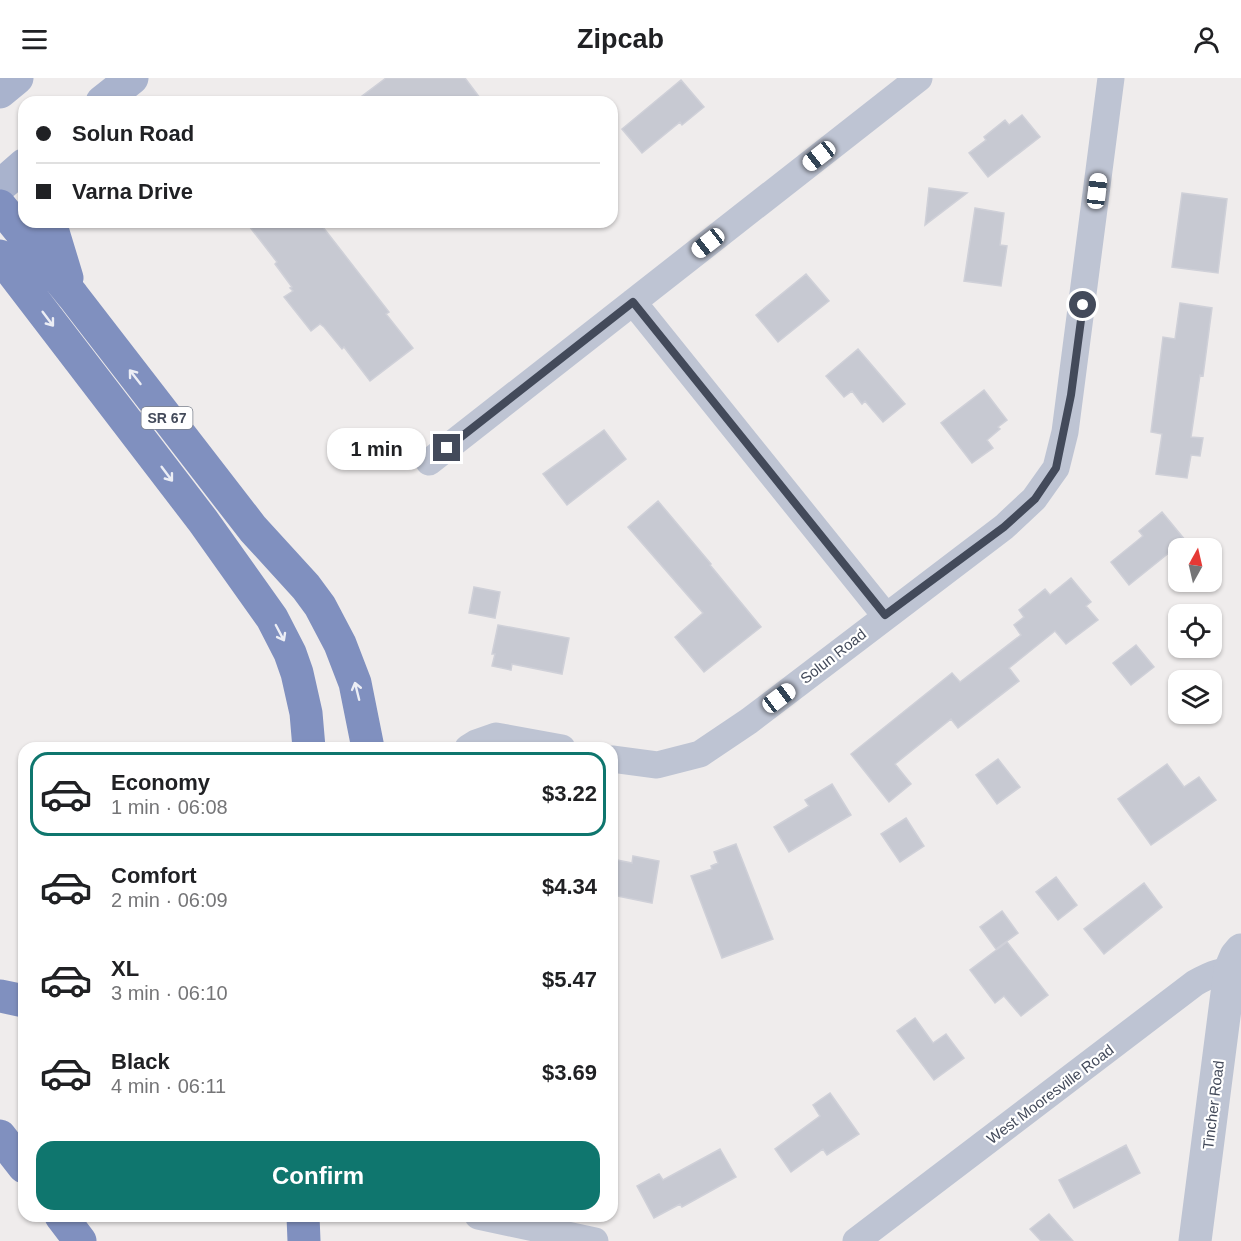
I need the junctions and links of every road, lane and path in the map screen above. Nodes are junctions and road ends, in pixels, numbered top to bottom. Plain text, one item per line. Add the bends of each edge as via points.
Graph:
1 (17, 78) edge
2 (132, 78) edge
3 (919, 78) edge
4 (1111, 78) edge
5 (0, 92) edge
6 (110, 96) edge
7 (18, 170) edge
8 (0, 186) edge
9 (0, 206) edge
10 (52, 228) edge
11 (0, 256) edge
12 (14, 287) edge
13 (73, 296) junction
14 (633, 302) junction
15 (429, 462) dead end
16 (885, 615) junction
17 (308, 742) edge
18 (367, 742) edge
19 (480, 742) edge
20 (529, 742) edge
21 (618, 760) edge
22 (1237, 964) edge
23 (0, 996) edge
24 (18, 1000) edge
25 (0, 1136) edge
26 (18, 1159) edge
27 (66, 1222) edge
28 (303, 1222) edge
29 (506, 1222) edge
30 (80, 1241) edge
31 (304, 1241) edge
32 (595, 1241) edge
33 (856, 1241) edge
34 (1195, 1241) edge

1 - 5 main road
2 - 6 main road
3 - 14 street
4 - 16 street, Solun Road via 1071,395 1056,468 1035,499 1004,527
7 - 8 main road
9 - 13 highway, SR 67
10 - 13 highway
11 - 12 highway
12 -> 17 highway via 203,521 272,618 297,672
18 -> 13 highway, SR 67 via 355,683 320,606 253,529
14 - 15 street
14 - 16 street
16 - 21 street, Solun Road via 748,721 700,753 657,765
19 - 20 street via 496,736
22 - 33 street, West Mooresville Road via 1195,983
22 - 34 street, Tincher Road
23 - 24 highway
25 - 26 highway
27 - 30 highway
28 - 31 highway
29 - 32 street

